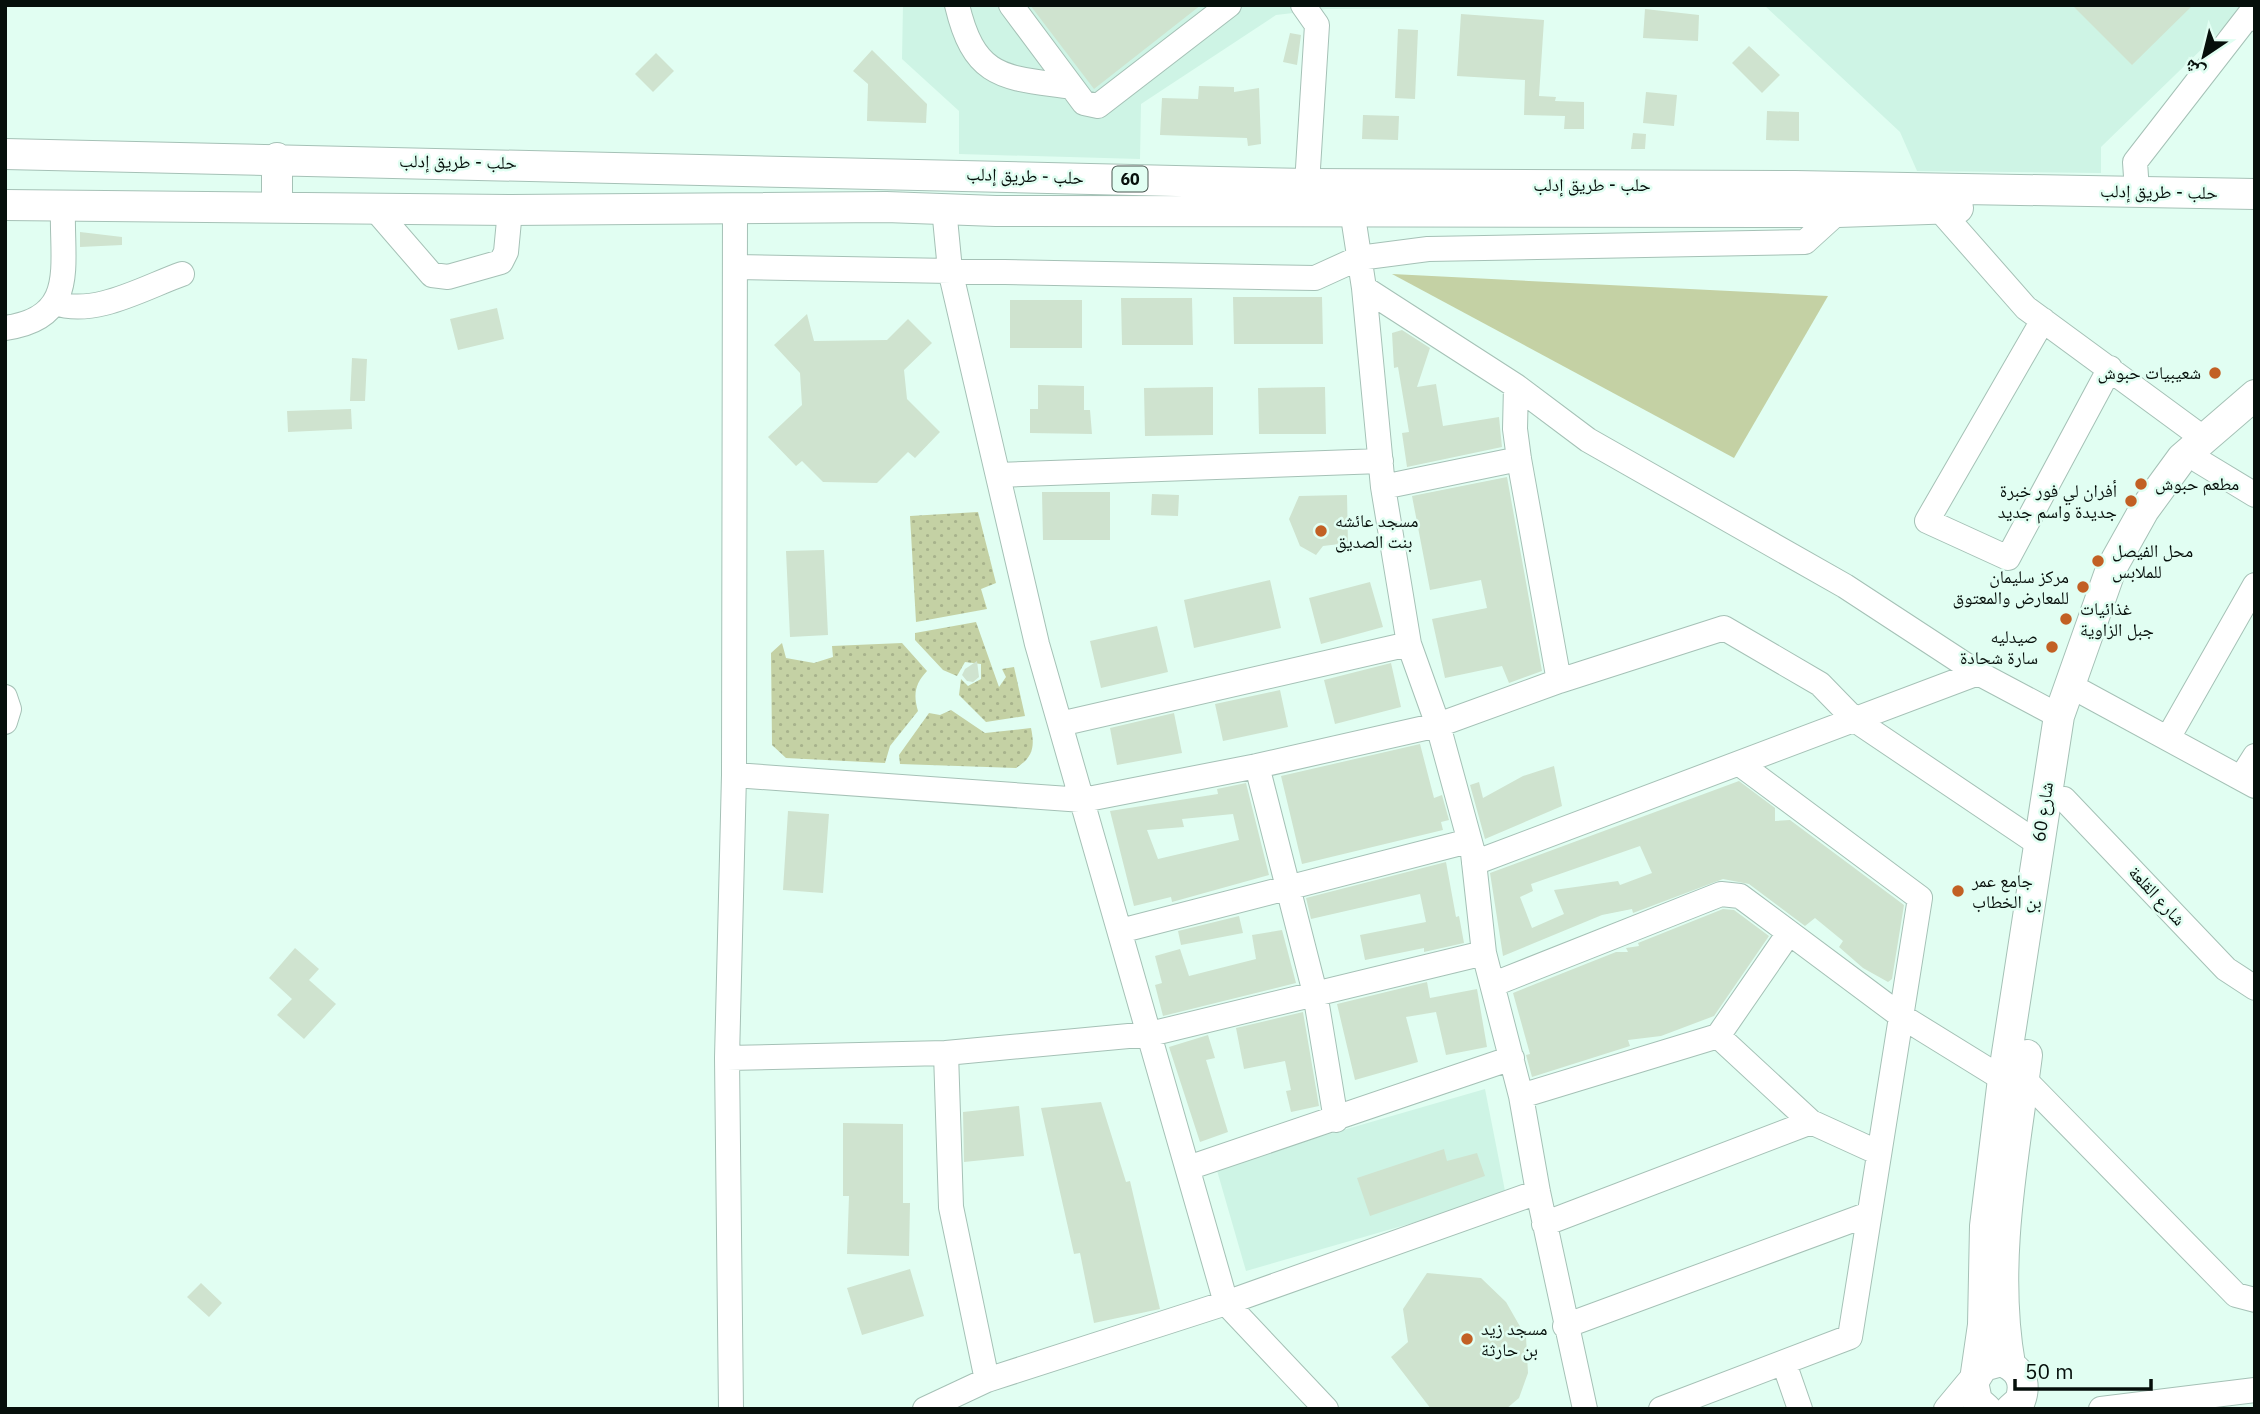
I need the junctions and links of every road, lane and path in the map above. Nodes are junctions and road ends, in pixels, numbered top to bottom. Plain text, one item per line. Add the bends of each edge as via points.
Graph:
1 (957, 5) edge
2 (1011, 5) edge
3 (1228, 5) edge
4 (1303, 5) edge
5 (2255, 19) edge
6 (1072, 87) junction
7 (5, 154) edge
8 (277, 158) junction
9 (886, 172) junction
10 (1307, 184) junction
11 (2137, 191) junction
12 (2255, 194) edge
13 (5, 205) edge
14 (63, 206) junction
15 (277, 207) junction
16 (886, 207) junction
17 (374, 208) junction
18 (944, 208) junction
19 (1938, 208) junction
20 (510, 210) junction
21 (735, 210) junction
22 (1352, 211) junction
23 (1838, 212) junction
24 (2255, 213) edge
25 (1359, 258) junction
26 (736, 267) junction
27 (950, 270) junction
28 (182, 274) dead end
29 (1364, 288) junction
30 (55, 303) junction
31 (2043, 320) junction
32 (5, 328) edge
33 (2110, 368) junction
34 (1516, 386) junction
35 (2255, 395) edge
36 (2255, 412) edge
37 (2201, 450) junction
38 (1519, 459) junction
39 (1381, 461) junction
40 (998, 475) junction
41 (1383, 487) junction
42 (2255, 495) edge
43 (2255, 585) edge
44 (1409, 644) junction
45 (1978, 673) junction
46 (1559, 681) junction
47 (2082, 692) junction
48 (5, 697) edge
49 (2059, 716) junction
50 (1855, 720) junction
51 (5, 722) edge
52 (1060, 724) junction
53 (1438, 725) junction
54 (2168, 738) junction
55 (2255, 756) edge
56 (1740, 764) junction
57 (1257, 766) junction
58 (734, 775) junction
59 (2248, 782) edge
60 (2064, 799) junction
61 (1083, 800) junction
62 (2039, 844) junction
63 (1472, 852) junction
64 (1288, 886) junction
65 (1120, 931) junction
66 (1789, 933) junction
67 (1484, 953) junction
68 (1494, 984) junction
69 (2255, 988) edge
70 (1315, 993) junction
71 (1901, 1016) junction
72 (1150, 1034) junction
73 (1718, 1036) junction
74 (946, 1053) junction
75 (727, 1058) junction
76 (1512, 1058) junction
77 (2013, 1079) junction
78 (1521, 1096) junction
79 (1336, 1120) junction
80 (1811, 1122) junction
81 (1879, 1153) junction
82 (1188, 1168) junction
83 (1538, 1192) junction
84 (1870, 1214) junction
85 (1544, 1224) junction
86 (2255, 1300) edge
87 (1226, 1303) junction
88 (1565, 1326) junction
89 (1784, 1363) junction
90 (2010, 1364) junction
91 (1976, 1373) junction
92 (987, 1380) junction
93 (2255, 1390) edge
94 (2022, 1403) edge
95 (731, 1409) edge
96 (925, 1409) edge
97 (1326, 1409) edge
98 (1585, 1409) edge
99 (1661, 1409) edge
100 (1800, 1409) edge
101 (1947, 1409) edge
102 (1984, 1409) edge
103 (2101, 1409) edge

1 - 6 street via 973,50 984,64 1000,73
2 - 6 street
3 - 6 street via 1098,106 1084,103
4 - 10 street via 1317,25
5 - 11 street via 2249,15 2135,162
7 - 8 main road, حلب - طريق إدلب / 60
8 - 9 main road, حلب - طريق إدلب / 60
8 - 15 main road
9 - 10 main road, حلب - طريق إدلب / 60
9 - 16 main road
10 - 11 main road, حلب - طريق إدلب / 60
11 - 12 main road, حلب - طريق إدلب / 60
13 - 14 main road, حلب - طريق إدلب / 60
14 - 15 main road, حلب - طريق إدلب / 60
14 - 30 street via 61,286
15 - 17 main road, حلب - طريق إدلب / 60
16 - 18 main road, حلب - طريق إدلب / 60
16 - 21 main road, حلب - طريق إدلب / 60
17 - 20 main road, حلب - طريق إدلب / 60
17 - 20 street via 427,272 443,278 501,262
18 - 22 main road, حلب - طريق إدلب / 60
18 - 27 street
19 - 23 main road, حلب - طريق إدلب / 60
19 - 24 main road, حلب - طريق إدلب / 60
19 - 31 street via 2026,307
20 - 21 main road, حلب - طريق إدلب / 60
21 - 26 street
22 - 23 main road, حلب - طريق إدلب / 60
22 - 25 street
23 - 25 street via 1805,242 1428,249
25 - 27 street via 1315,278
25 - 29 street
26 - 27 street
26 - 58 street
27 - 40 street
28 - 30 street via 94,305 77,308
29 - 34 street
29 - 39 street
30 - 32 street via 37,322
31 - 33 street
31 - 33 street via 1927,521 2008,558
33 - 37 street
34 - 38 street
34 - 45 street via 1588,440 1845,586
35 - 37 main road, شارع 60
36 - 37 main road, شارع 60
37 - 42 street
37 - 47 main road, شارع 60 via 2143,541
37 - 49 main road, شارع 60 via 2182,458 2144,510 2111,569
38 - 41 street
38 - 46 street
39 - 40 street
39 - 41 street
40 - 52 street
41 - 44 street
43 - 54 street
44 - 52 street
44 - 53 street
45 - 49 street
45 - 50 street
46 - 50 street via 1724,628 1820,684
46 - 53 street
47 - 54 street
47 - 60 main road, شارع 60
48 - 51 street via 9,709
49 - 62 main road, شارع 60
50 - 56 street
50 - 62 street
52 - 61 street
53 - 57 street
53 - 63 street
54 - 59 street
55 - 59 street
56 - 63 street
56 - 71 street via 1920,898
57 - 61 street
57 - 64 street
58 - 61 street
58 - 75 street
60 - 69 street, شارع القلعة via 2226,969
60 - 77 main road, شارع 60
61 - 65 street
62 - 77 main road, شارع 60
63 - 64 street
63 - 67 street
64 - 65 street
64 - 70 street
65 - 72 street
66 - 68 street via 1740,896 1721,894
66 - 71 street
66 - 73 street
67 - 68 street
67 - 70 street
68 - 76 street
70 - 72 street
70 - 79 street
71 - 77 street
71 - 81 street
72 - 74 street
72 - 82 street
73 - 78 street
73 - 80 street
74 - 75 street
74 - 92 street via 951,1207
75 - 95 street
76 - 78 street
76 - 79 street
77 - 86 street via 2236,1295
77 - 90 main road, شارع 60 via 2003,1259 2004,1328
77 - 91 main road, شارع 60 via 1985,1226 1983,1325
78 - 83 street
79 - 82 street
80 - 81 street
80 - 85 street
81 - 84 street
82 - 87 street
83 - 85 street
83 - 87 street
84 - 88 street
84 - 89 street via 1850,1337
85 - 88 street
87 - 92 street
87 - 97 street
88 - 98 street
89 - 99 street
89 - 100 street
90 - 91 main road via 1991,1362
90 - 94 main road, شارع 60 via 2018,1371
91 - 101 street
91 - 102 main road, شارع 60 via 1973,1392
92 - 96 street
93 - 103 street

